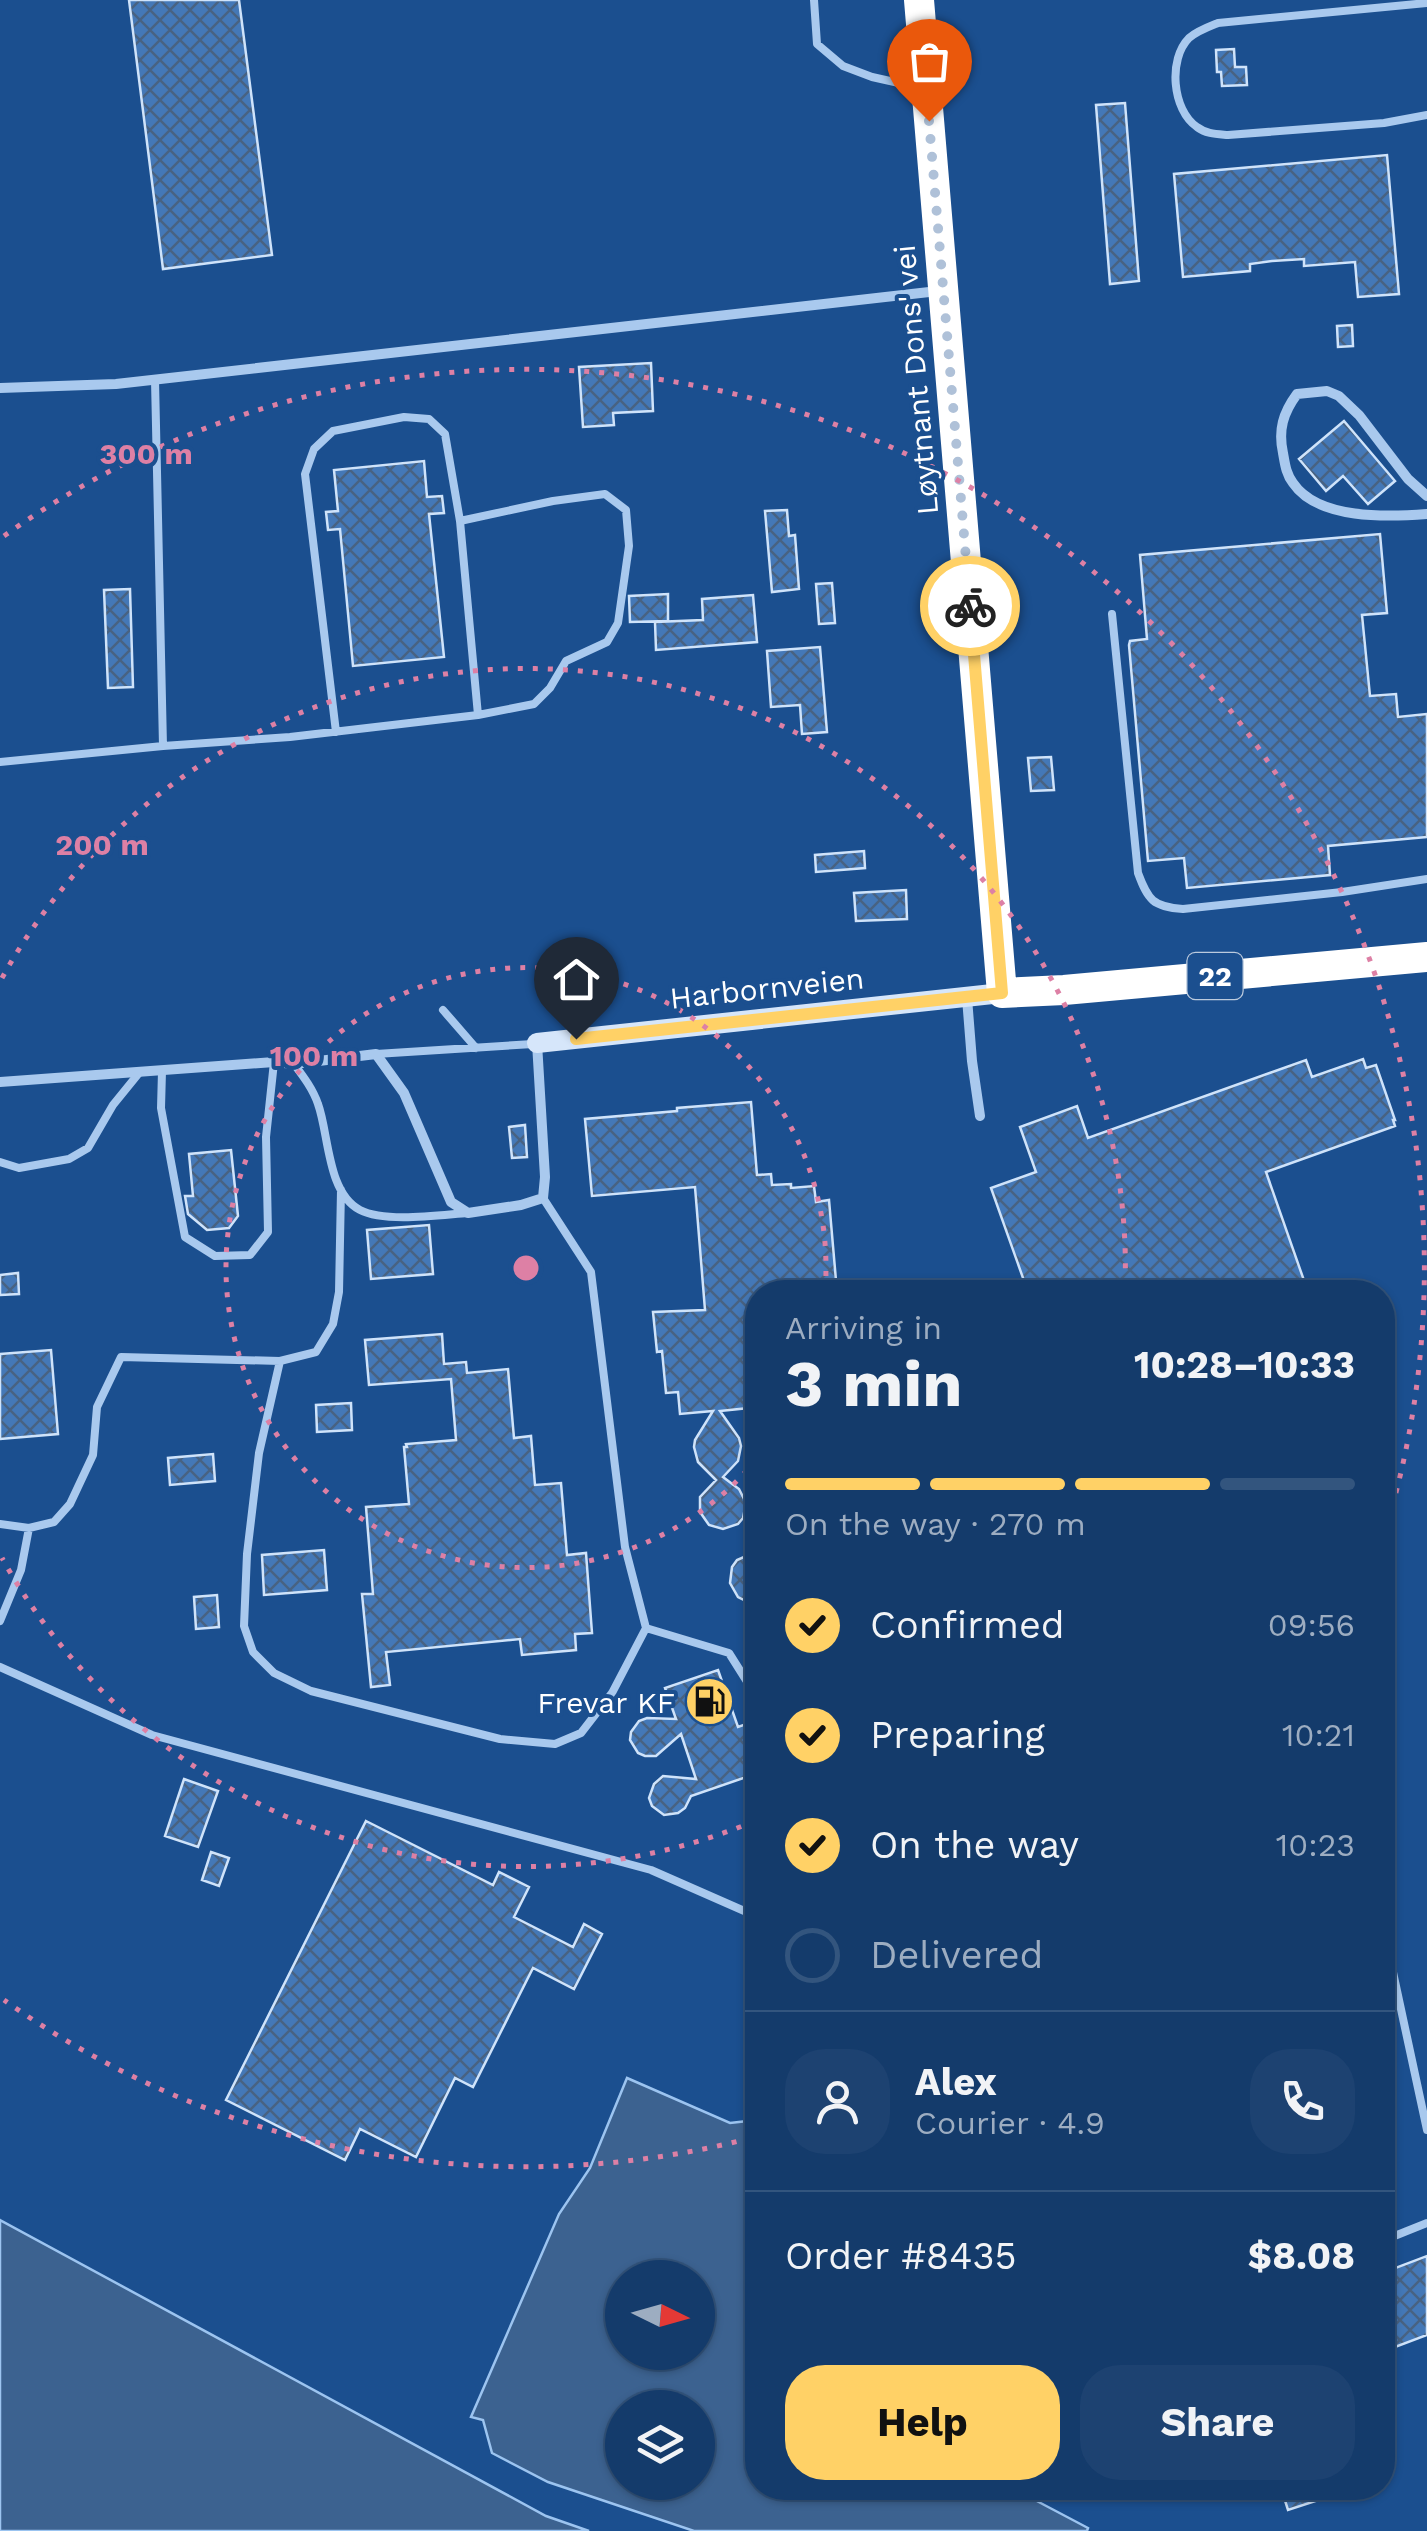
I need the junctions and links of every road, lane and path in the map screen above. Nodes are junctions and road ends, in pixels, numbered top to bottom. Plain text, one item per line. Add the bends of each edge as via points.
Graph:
1 (814, 0) edge
2 (918, 0) edge
3 (1427, 2) edge
4 (926, 87) junction
5 (1427, 115) edge
6 (944, 291) junction
7 (155, 380) junction
8 (0, 385) edge
9 (1427, 496) edge
10 (1427, 514) edge
11 (460, 521) junction
12 (1112, 614) dead end
13 (478, 716) junction
14 (336, 732) junction
15 (164, 746) junction
16 (0, 762) edge
17 (1427, 879) edge
18 (1427, 957) edge
19 (1002, 993) junction
20 (967, 997) junction
21 (443, 1010) dead end
22 (538, 1043) junction
23 (476, 1048) junction
24 (376, 1054) junction
25 (274, 1062) junction
26 (294, 1064) junction
27 (162, 1071) junction
28 (139, 1073) junction
29 (0, 1082) edge
30 (980, 1116) dead end
31 (0, 1162) edge
32 (341, 1190) junction
33 (543, 1198) junction
34 (468, 1212) junction
35 (280, 1360) junction
36 (0, 1524) edge
37 (29, 1528) junction
38 (0, 1621) edge
39 (646, 1628) junction
40 (0, 1667) edge
41 (745, 1679) edge
42 (745, 1911) edge
43 (1395, 1981) edge
44 (1427, 2130) edge
45 (1427, 2223) edge
46 (1395, 2236) edge

1 - 4 lane via 818,44 843,66
2 - 4 highway, Løytnant Dons' vei
3 - 5 lane via 1218,23 1188,39 1176,67 1186,116 1210,133
4 - 6 highway, Løytnant Dons' vei
6 - 7 street
6 - 19 highway, Løytnant Dons' vei
7 - 8 street
7 - 15 lane
9 - 10 street via 1339,396 1297,394 1289,405 1281,445 1296,488 1356,514
11 - 13 lane
11 - 13 lane via 605,494 626,510 629,546 618,623 607,642 566,662 534,704
11 - 14 lane via 446,434 428,419 404,417 333,432 314,449 305,474
12 - 17 lane via 1138,873 1153,902 1183,909
13 - 14 lane
14 - 15 lane
15 - 16 lane
18 - 19 highway, 22
19 - 20 street, Harbornveien
20 - 22 street, Harbornveien
20 - 30 street
21 - 23 lane
22 - 23 lane
22 - 33 street
23 - 24 lane
24 - 26 street
24 - 34 street via 404,1093 450,1202
25 - 26 street
25 - 27 street
25 - 27 lane via 266,1137 268,1232 250,1254 215,1256 185,1237 161,1108
26 - 32 lane via 317,1100
27 - 28 street
28 - 29 street
28 - 31 lane via 88,1148 69,1159 19,1168
32 - 34 lane via 358,1209 387,1216
32 - 35 lane via 333,1324 316,1352
33 - 34 street
33 - 39 lane via 591,1272 625,1546
35 - 37 lane via 121,1358 96,1407 94,1455 70,1504 54,1522
35 - 39 lane via 259,1453 244,1626 253,1652 274,1674 311,1690 481,1734 555,1744 581,1732 612,1693
36 - 37 lane
37 - 38 lane via 22,1570
39 - 41 lane via 729,1653
40 - 42 lane via 152,1734 651,1870
43 - 44 lane
45 - 46 lane

